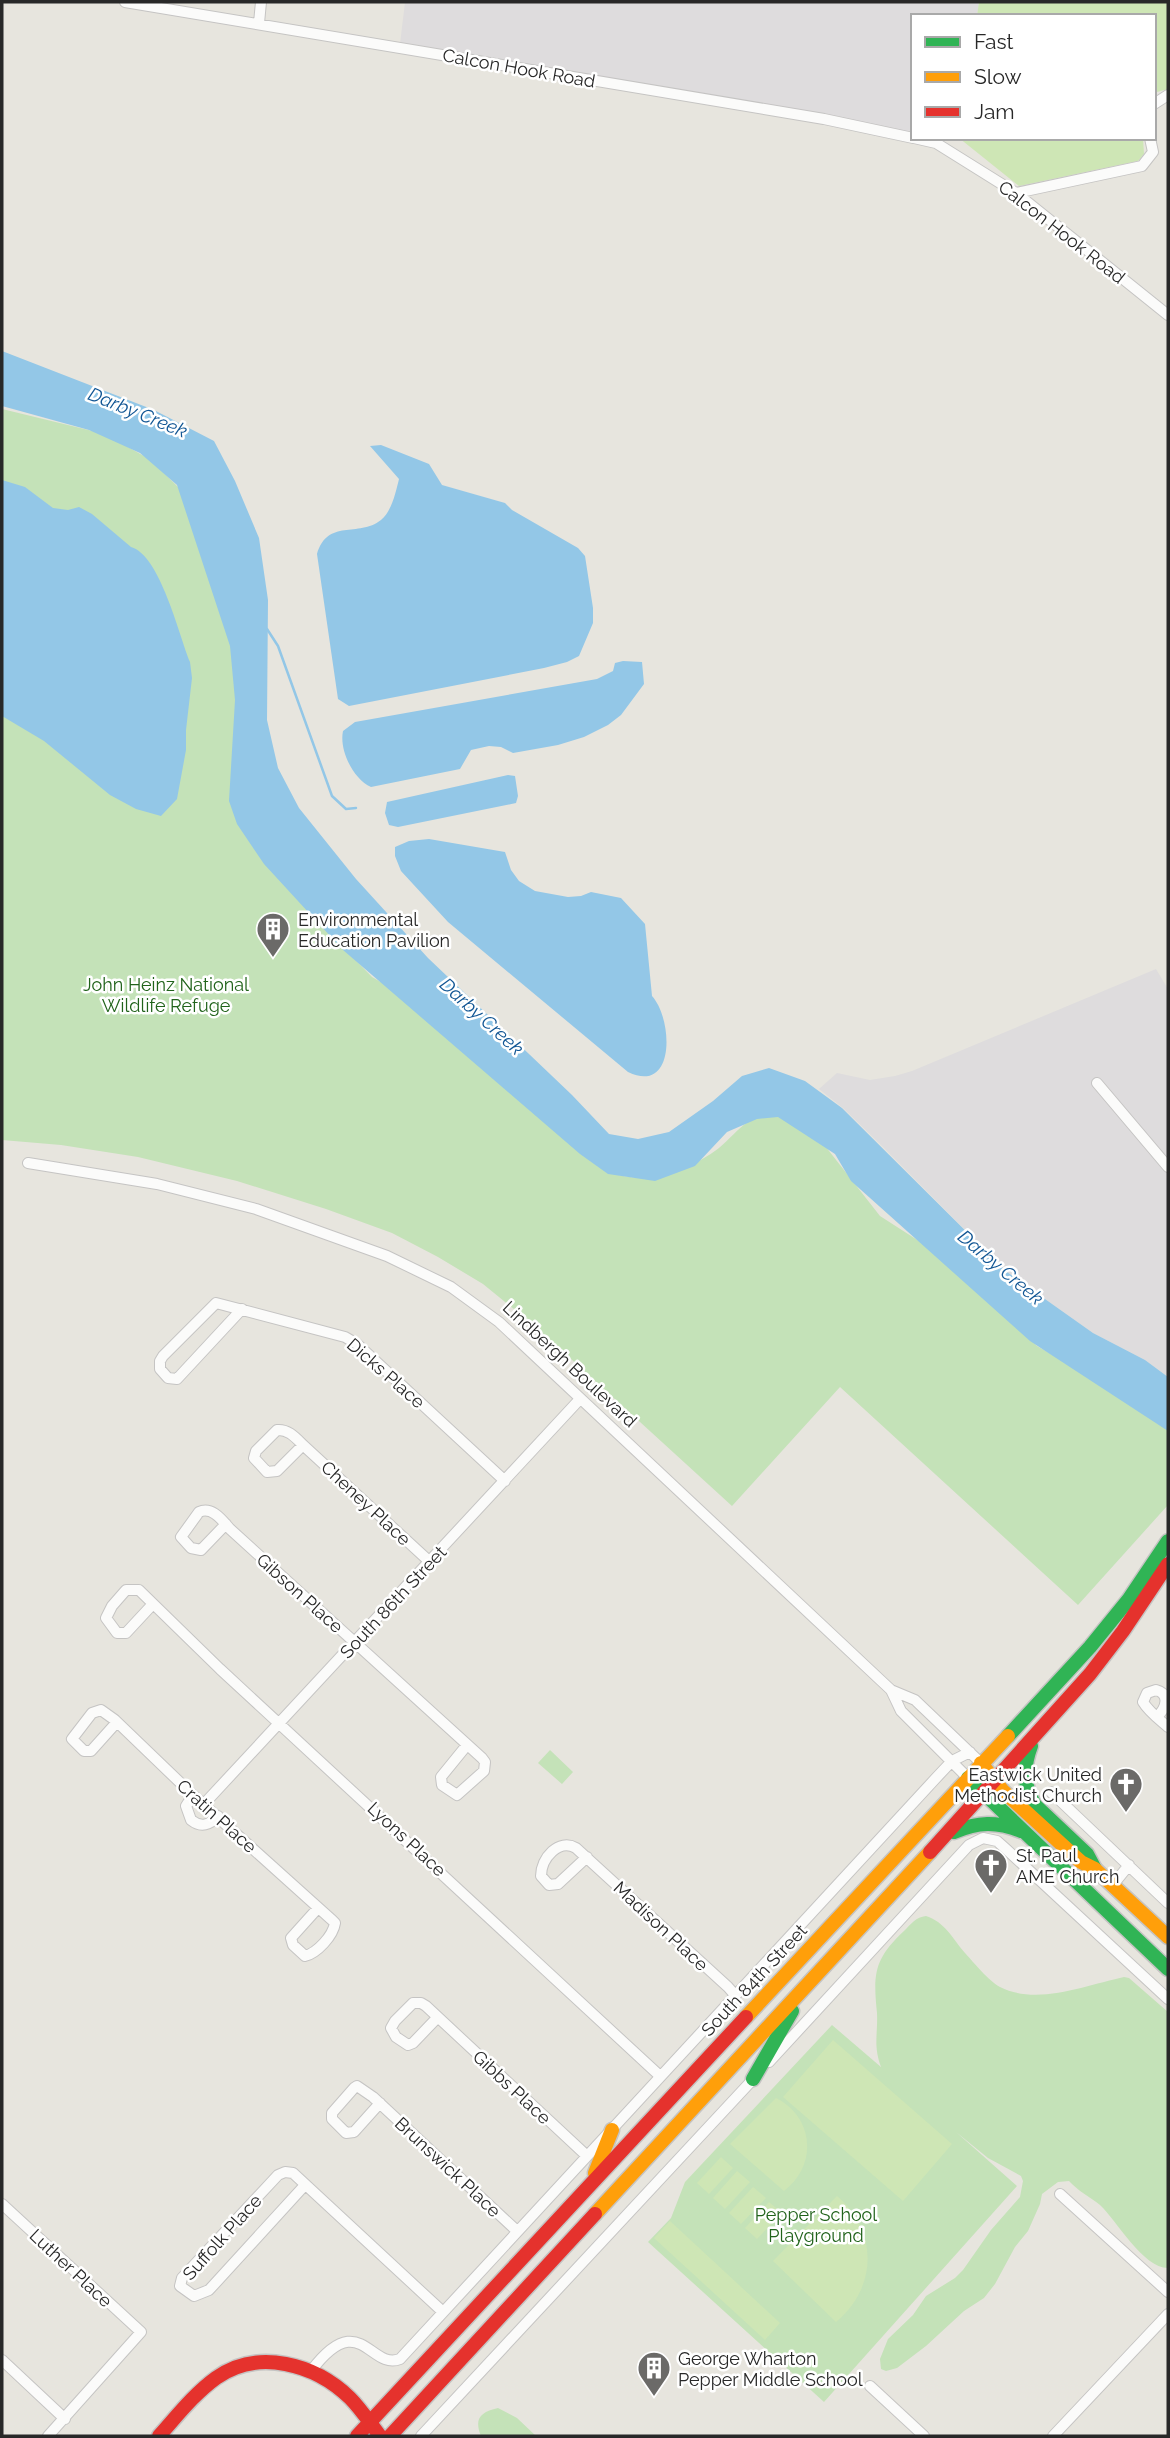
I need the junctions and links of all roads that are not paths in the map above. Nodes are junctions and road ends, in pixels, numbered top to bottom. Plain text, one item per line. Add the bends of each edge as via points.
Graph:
1 (125, 2) edge
2 (261, 2) edge
3 (259, 23) junction
4 (911, 138) edge
5 (922, 140) edge
6 (1150, 140) edge
7 (1016, 194) junction
8 (1168, 315) edge
9 (1097, 1083) dead end
10 (28, 1163) dead end
11 (1168, 1167) edge
12 (242, 1309) junction
13 (580, 1399) junction
14 (303, 1445) junction
15 (505, 1481) junction
16 (226, 1524) junction
17 (1168, 1541) edge
18 (430, 1562) junction
19 (1168, 1563) edge
20 (152, 1605) junction
21 (355, 1643) junction
22 (891, 1690) junction
23 (1157, 1717) dead end
24 (117, 1722) junction
25 (281, 1724) junction
26 (1168, 1727) edge
27 (1035, 1736) junction
28 (467, 1745) junction
29 (970, 1752) junction
30 (952, 1761) junction
31 (981, 1763) junction
32 (968, 1777) junction
33 (995, 1781) junction
34 (1051, 1792) dead end
35 (193, 1794) junction
36 (984, 1794) junction
37 (204, 1804) junction
38 (218, 1816) junction
39 (1021, 1831) junction
40 (945, 1836) junction
41 (587, 1857) junction
42 (1129, 1866) junction
43 (1095, 1869) junction
44 (1112, 1886) junction
45 (1168, 1903) edge
46 (318, 1908) junction
47 (1168, 1937) edge
48 (1168, 1969) edge
49 (805, 1987) junction
50 (735, 1995) junction
51 (1168, 1999) edge
52 (437, 2018) junction
53 (660, 2076) junction
54 (753, 2079) junction
55 (380, 2103) junction
56 (612, 2130) junction
57 (587, 2156) junction
58 (592, 2181) junction
59 (305, 2185) junction
60 (1060, 2194) dead end
61 (2, 2204) edge
62 (517, 2231) junction
63 (1168, 2292) edge
64 (443, 2312) junction
65 (1168, 2314) edge
66 (2, 2360) edge
67 (311, 2371) junction
68 (870, 2386) dead end
69 (65, 2418) junction
70 (369, 2423) junction
71 (48, 2436) edge
72 (159, 2436) edge
73 (356, 2436) edge
74 (380, 2436) edge
75 (390, 2436) edge
76 (421, 2436) edge
77 (924, 2436) edge
78 (1053, 2436) edge

1 - 3 street, Calcon Hook Road
2 - 3 street
3 - 4 street, Calcon Hook Road
5 - 7 street, Calcon Hook Road via 936,143
6 - 7 street via 1153,152 1142,166
7 - 8 street, Calcon Hook Road
9 - 11 street
10 - 13 street, Lindbergh Boulevard via 158,1184 256,1209 387,1256 451,1287 499,1322
12 - 12 street, Dicks Place via 213,1305 163,1356 160,1369 168,1378 177,1379
12 - 15 street, Dicks Place via 357,1344
13 - 15 street, South 86th Street
13 - 22 street, Lindbergh Boulevard
14 - 14 street, Cheney Place via 277,1430 254,1458 272,1473
14 - 18 street, Cheney Place
15 - 18 street, South 86th Street
16 - 16 street, Gibson Place via 203,1510 182,1533 182,1540 201,1550
16 - 21 street, Gibson Place
17 - 31 main road, South 84th Street via 1109,1625
18 - 21 street, South 86th Street
19 - 27 main road via 1090,1674
20 - 20 street, Lyons Place via 139,1590 130,1589 106,1618 117,1633 126,1633
20 - 25 street, Lyons Place
21 - 25 street, South 86th Street
21 - 28 street, Gibson Place
22 - 29 street, Lindbergh Boulevard via 915,1700
22 - 30 street, Lindbergh Boulevard via 901,1711
23 - 26 street
24 - 24 street via 97,1710 72,1738 84,1751 91,1751
24 - 35 street, Cratin Place
25 - 37 street, South 86th Street
25 - 53 street, Lyons Place
27 - 33 main road
27 - 43 main road via 1025,1763 1026,1789 1035,1804 1087,1854
28 - 28 street, Gibson Place via 441,1777 442,1785 457,1795 485,1767
29 - 30 street, South 84th Street
29 - 31 street, Lindbergh Boulevard
30 - 32 street, Lindbergh Boulevard
30 - 50 street, South 84th Street
31 - 32 main road, South 84th Street
31 - 33 main road, Lindbergh Boulevard
32 - 36 main road, Lindbergh Boulevard
32 - 58 main road, South 84th Street
33 - 36 main road
33 - 43 main road, Lindbergh Boulevard via 1080,1862
34 - 42 street
35 - 37 street, Cratin Place
35 - 38 street via 186,1806 191,1820 207,1825
36 - 39 main road, Lindbergh Boulevard
36 - 40 main road
37 - 38 street, Cratin Place
38 - 46 street, Cratin Place
39 - 40 main road via 981,1822
39 - 48 main road, Lindbergh Boulevard
40 - 49 main road
41 - 41 street, Madison Place via 563,1843 547,1858 541,1876 550,1885 558,1884
41 - 50 street, Madison Place
42 - 44 street
42 - 45 street
43 - 44 main road, Lindbergh Boulevard
44 - 47 main road, Lindbergh Boulevard
46 - 46 street, Cratin Place via 291,1938 305,1956 316,1951 335,1927
49 - 54 main road
49 - 75 main road
50 - 53 street, South 84th Street
51 - 54 street via 1006,1849 989,1838 976,1840
52 - 52 street, Gibbs Place via 421,2003 413,2003 391,2028 408,2045
52 - 57 street, Gibbs Place
53 - 56 street, South 84th Street
54 - 76 street
55 - 55 street, Brunswick Place via 357,2086 332,2113 332,2119 346,2133 354,2132
55 - 62 street, Brunswick Place
56 - 57 street, South 84th Street
56 - 58 main road
57 - 62 street, South 84th Street
58 - 70 main road, South 84th Street
59 - 59 street, Suffolk Place via 293,2173 278,2175 182,2278 180,2286 194,2296 209,2290
59 - 64 street, Suffolk Place
60 - 63 street
61 - 69 street, Luther Place via 140,2332
62 - 64 street, South 84th Street
64 - 67 street, South 84th Street via 400,2359 385,2360 362,2343 351,2341 324,2354
65 - 78 street
66 - 69 street
67 - 70 main road via 330,2382
67 - 72 main road via 263,2361 236,2367 214,2380
68 - 77 street
69 - 71 street
70 - 73 main road, South 84th Street
70 - 74 main road

